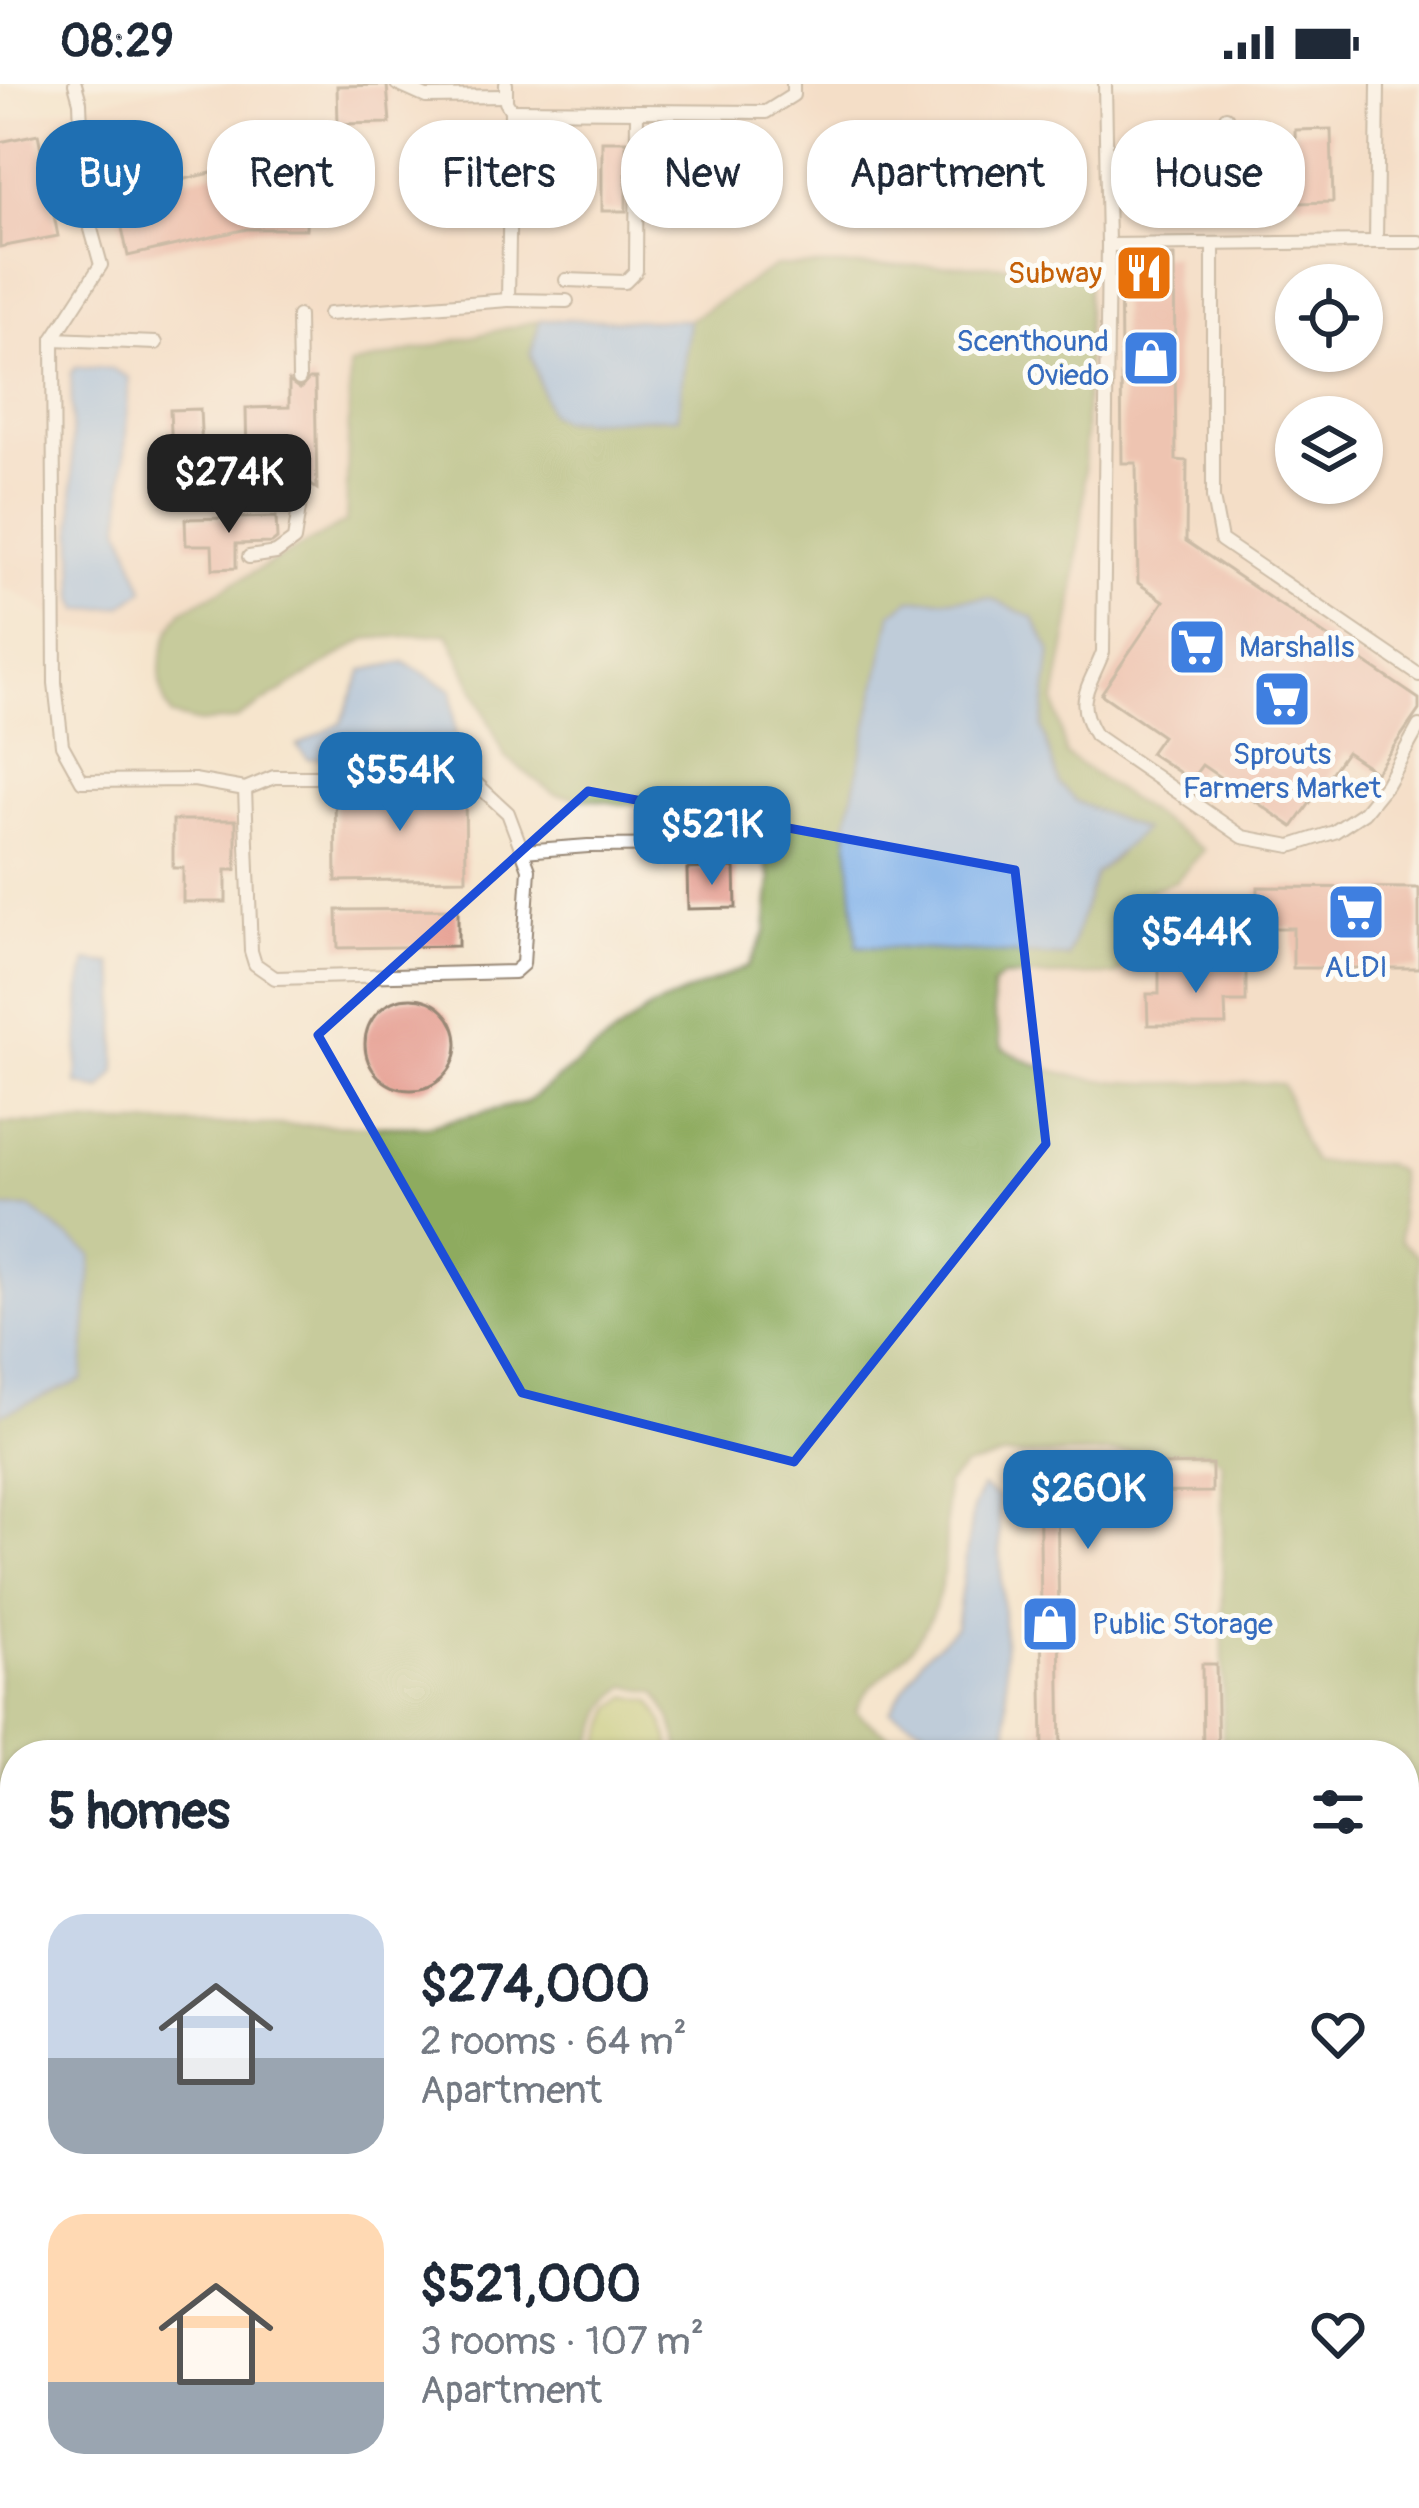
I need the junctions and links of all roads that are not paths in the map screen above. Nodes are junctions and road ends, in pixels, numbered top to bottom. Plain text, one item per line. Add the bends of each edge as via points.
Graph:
1 (75, 84) edge
2 (398, 84) edge
3 (793, 84) edge
4 (1105, 84) edge
5 (1378, 84) edge
6 (508, 97) edge
7 (637, 111) junction
8 (1226, 117) dead end
9 (1226, 120) edge
10 (1376, 242) junction
11 (1419, 242) edge
12 (1108, 244) junction
13 (1214, 244) junction
14 (566, 280) dead end
15 (508, 301) junction
16 (567, 301) dead end
17 (329, 314) dead end
18 (298, 316) dead end
19 (52, 339) junction
20 (156, 343) dead end
21 (299, 379) dead end
22 (302, 489) dead end
23 (249, 557) dead end
24 (1419, 675) edge
25 (1419, 726) edge
26 (245, 789) junction
27 (715, 844) dead end
28 (523, 851) junction

1 - 19 lane via 84,204 101,265
2 - 6 lane via 426,98
3 - 7 lane via 793,95 766,112
4 - 12 lane
5 - 10 lane
6 - 7 lane
6 - 15 lane
7 - 14 lane via 637,271 625,282
8 - 9 lane
10 - 11 lane
10 - 13 lane
12 - 13 lane
12 - 25 lane via 1103,652 1083,698 1084,718 1095,735 1244,837 1291,846 1364,812
13 - 24 lane via 1213,498 1221,540
15 - 16 lane
15 - 17 lane
18 - 21 lane
19 - 20 lane
19 - 26 lane via 62,746 82,781 194,780
22 - 23 lane via 294,540
26 - 28 lane via 274,777 469,777 508,813
26 - 28 lane via 251,951 275,978 514,972 526,956 530,869
27 - 28 lane

